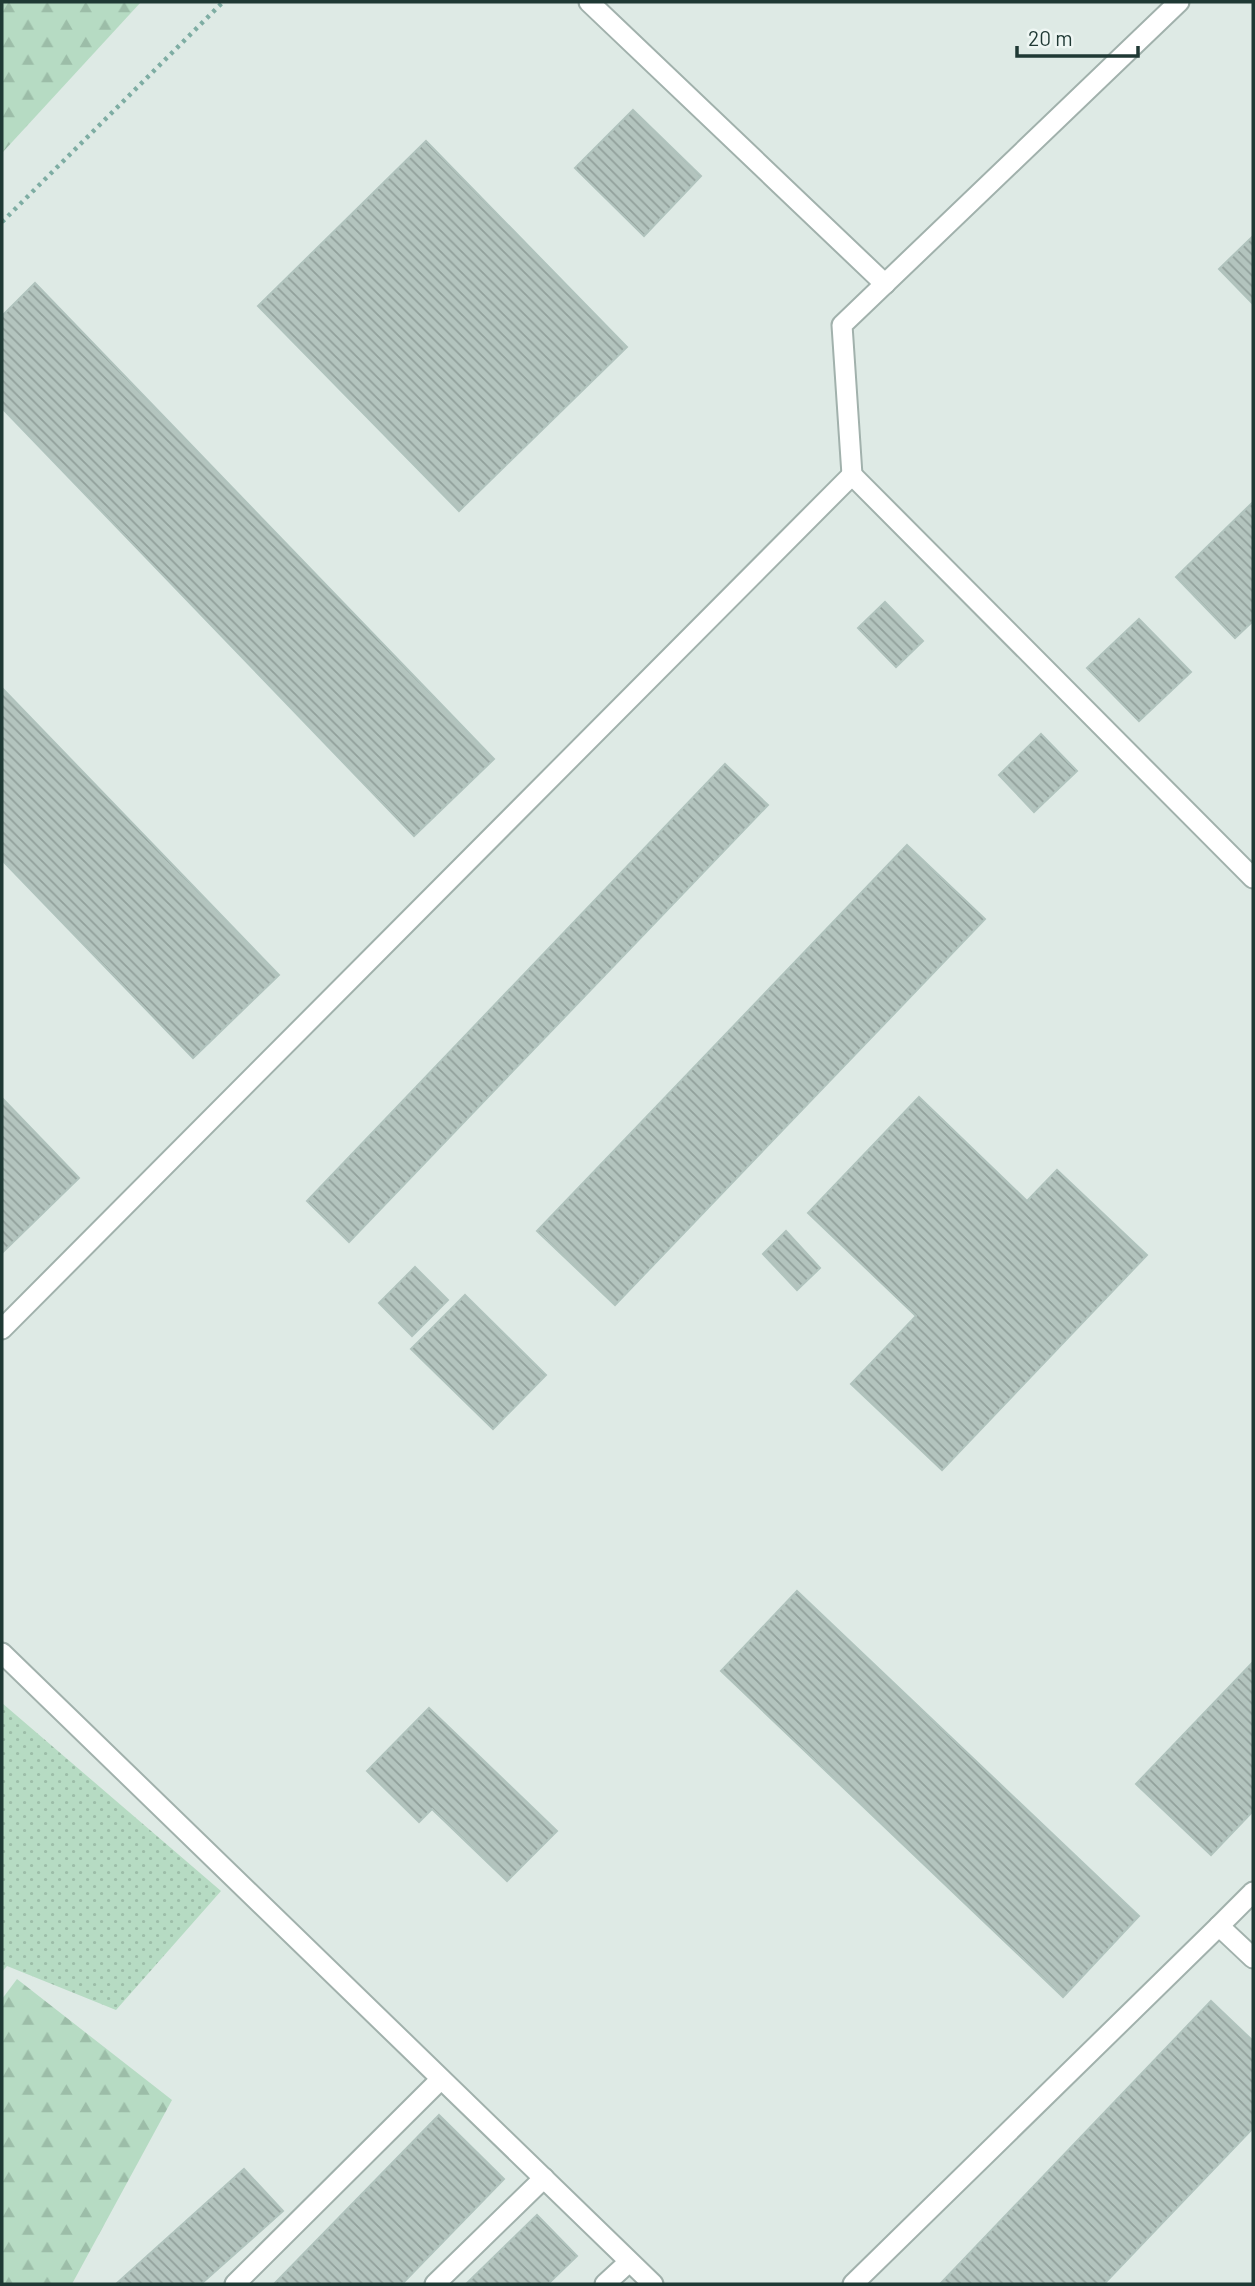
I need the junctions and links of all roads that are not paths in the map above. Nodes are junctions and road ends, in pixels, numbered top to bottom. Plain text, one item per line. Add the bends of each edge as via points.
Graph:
1 (589, 2) edge
2 (1179, 2) edge
3 (884, 284) junction
4 (852, 475) junction
5 (1253, 878) edge
6 (2, 1329) edge
7 (2, 1653) edge
8 (1253, 1892) edge
9 (1219, 1926) junction
10 (1253, 1958) edge
11 (441, 2079) junction
12 (544, 2178) junction
13 (629, 2262) junction
14 (235, 2284) edge
15 (435, 2284) edge
16 (605, 2284) edge
17 (653, 2284) edge
18 (853, 2284) edge

1 - 3 lane
2 - 3 lane
3 - 4 lane via 842,325
4 - 5 lane
4 - 6 lane
7 - 11 lane
8 - 9 lane
9 - 10 lane
9 - 18 lane
11 - 12 lane
11 - 14 lane
12 - 13 lane
12 - 15 lane
13 - 16 lane
13 - 17 lane

